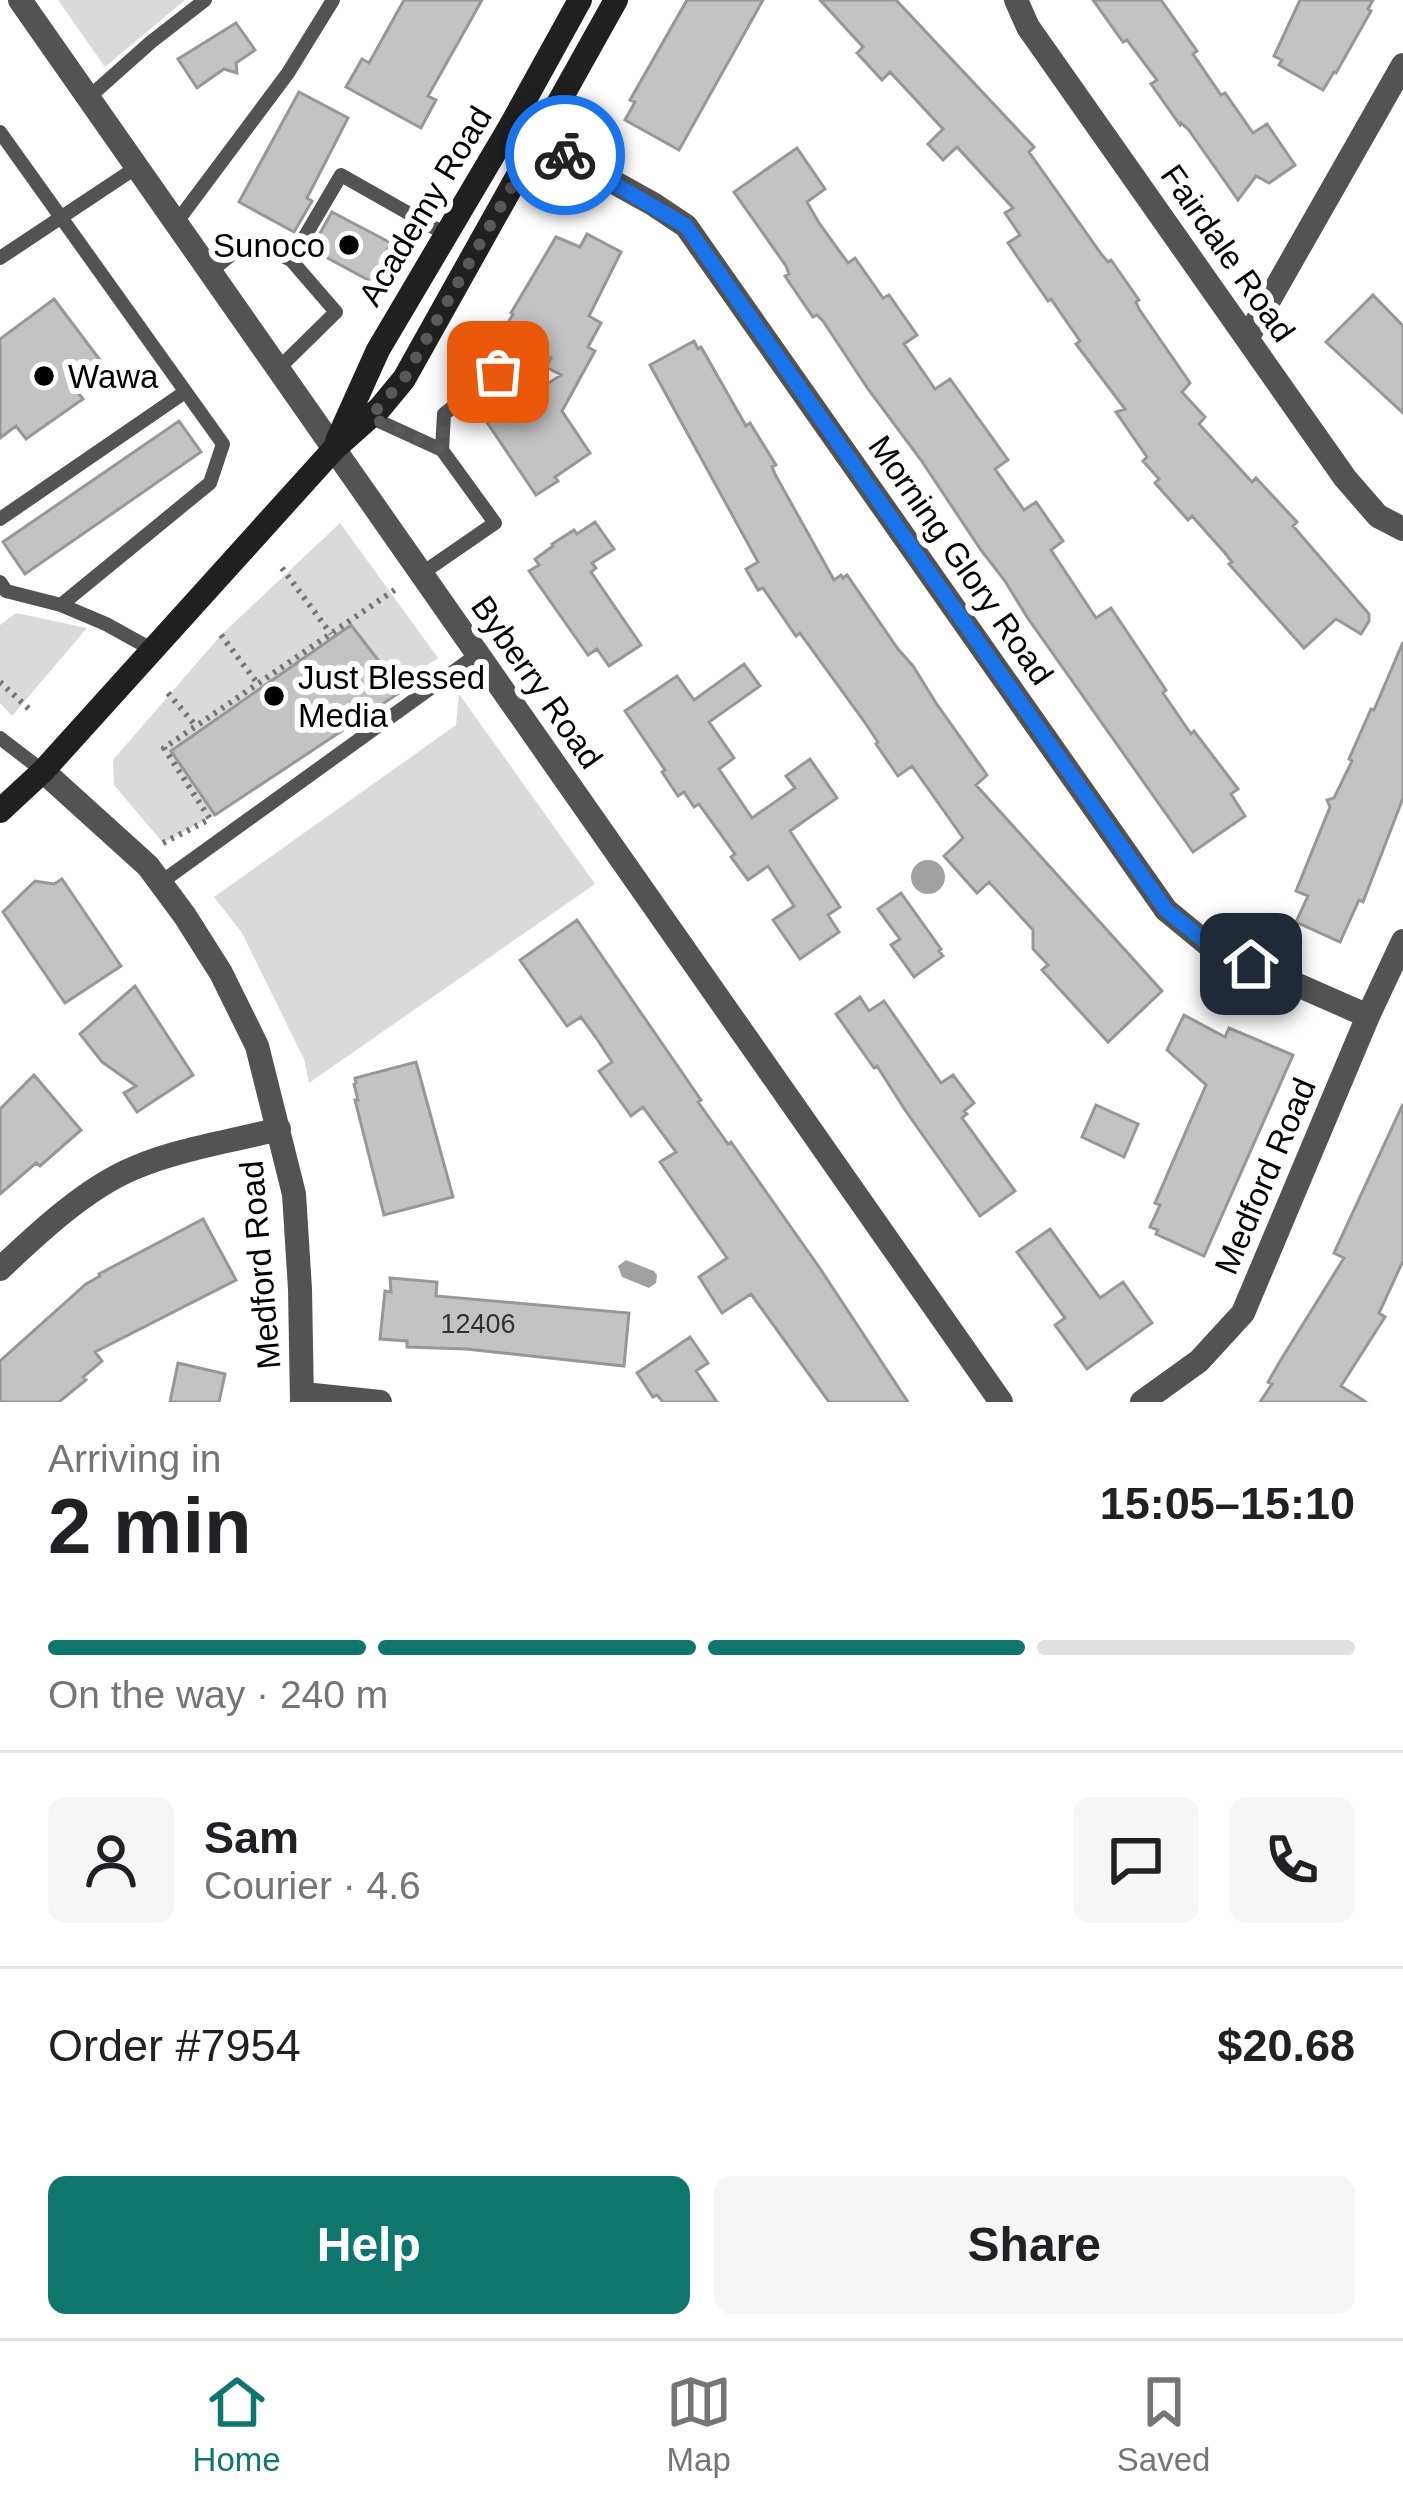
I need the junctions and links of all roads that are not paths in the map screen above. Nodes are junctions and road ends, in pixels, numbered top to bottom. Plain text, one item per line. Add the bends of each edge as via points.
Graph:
1 (20, 0) edge
2 (205, 0) edge
3 (333, 0) edge
4 (580, 0) edge
5 (616, 0) edge
6 (1016, 0) edge
7 (1403, 65) edge
8 (88, 98) junction
9 (511, 125) junction
10 (0, 132) edge
11 (538, 140) junction
12 (137, 167) junction
13 (60, 218) junction
14 (176, 223) junction
15 (447, 235) junction
16 (0, 258) edge
17 (291, 260) junction
18 (210, 272) junction
19 (1248, 337) junction
20 (278, 368) junction
21 (498, 372) dead end
22 (185, 392) junction
23 (362, 411) junction
24 (334, 449) junction
25 (442, 450) junction
26 (0, 519) edge
27 (1403, 529) edge
28 (421, 574) junction
29 (2, 590) edge
30 (61, 605) junction
31 (153, 650) junction
32 (478, 654) junction
33 (0, 739) edge
34 (43, 771) junction
35 (0, 811) edge
36 (160, 883) junction
37 (1403, 941) edge
38 (1368, 1016) junction
39 (279, 1129) junction
40 (0, 1269) edge
41 (303, 1398) edge
42 (380, 1402) edge
43 (1001, 1402) edge
44 (1142, 1402) edge

1 - 8 street, Byberry Road
2 - 8 lane
3 - 14 lane
4 - 9 main road, Academy Road
5 - 11 main road, Academy Road
6 - 19 street, Fairdale Road
7 - 19 street
8 - 12 street, Byberry Road
9 - 11 street, Morning Glory Road
9 - 15 main road, Academy Road
10 - 13 lane
11 - 23 main road, Academy Road via 404,379
11 - 38 street, Morning Glory Road via 686,226 1166,910 1211,946
12 - 13 lane
12 - 14 street, Byberry Road
13 - 16 lane
13 - 22 lane
14 - 18 street, Byberry Road
15 - 17 lane via 341,176
15 - 23 main road, Academy Road via 378,350
17 - 18 lane via 249,240
17 - 20 lane via 336,312
18 - 20 street, Byberry Road
19 - 27 street, Fairdale Road via 1345,478 1378,516
20 - 24 street, Byberry Road
21 - 25 lane via 444,414
22 - 26 lane
22 - 30 lane via 223,444 210,483
23 - 24 main road, Academy Road
23 - 25 lane
24 - 28 street, Byberry Road
24 - 31 main road, Academy Road
25 - 28 lane via 495,523
28 - 32 street, Byberry Road
29 - 30 lane
30 - 31 lane
31 - 34 main road, Academy Road
32 - 36 lane
32 - 43 street, Byberry Road
33 - 34 lane
34 - 35 main road, Academy Road
34 - 36 street, Medford Road
36 - 39 street, Medford Road via 230,991 256,1046
37 - 38 street, Medford Road
38 - 44 street, Medford Road via 1243,1313 1199,1361
39 - 40 street via 133,1168
39 - 41 street, Medford Road via 294,1194
41 - 42 street

